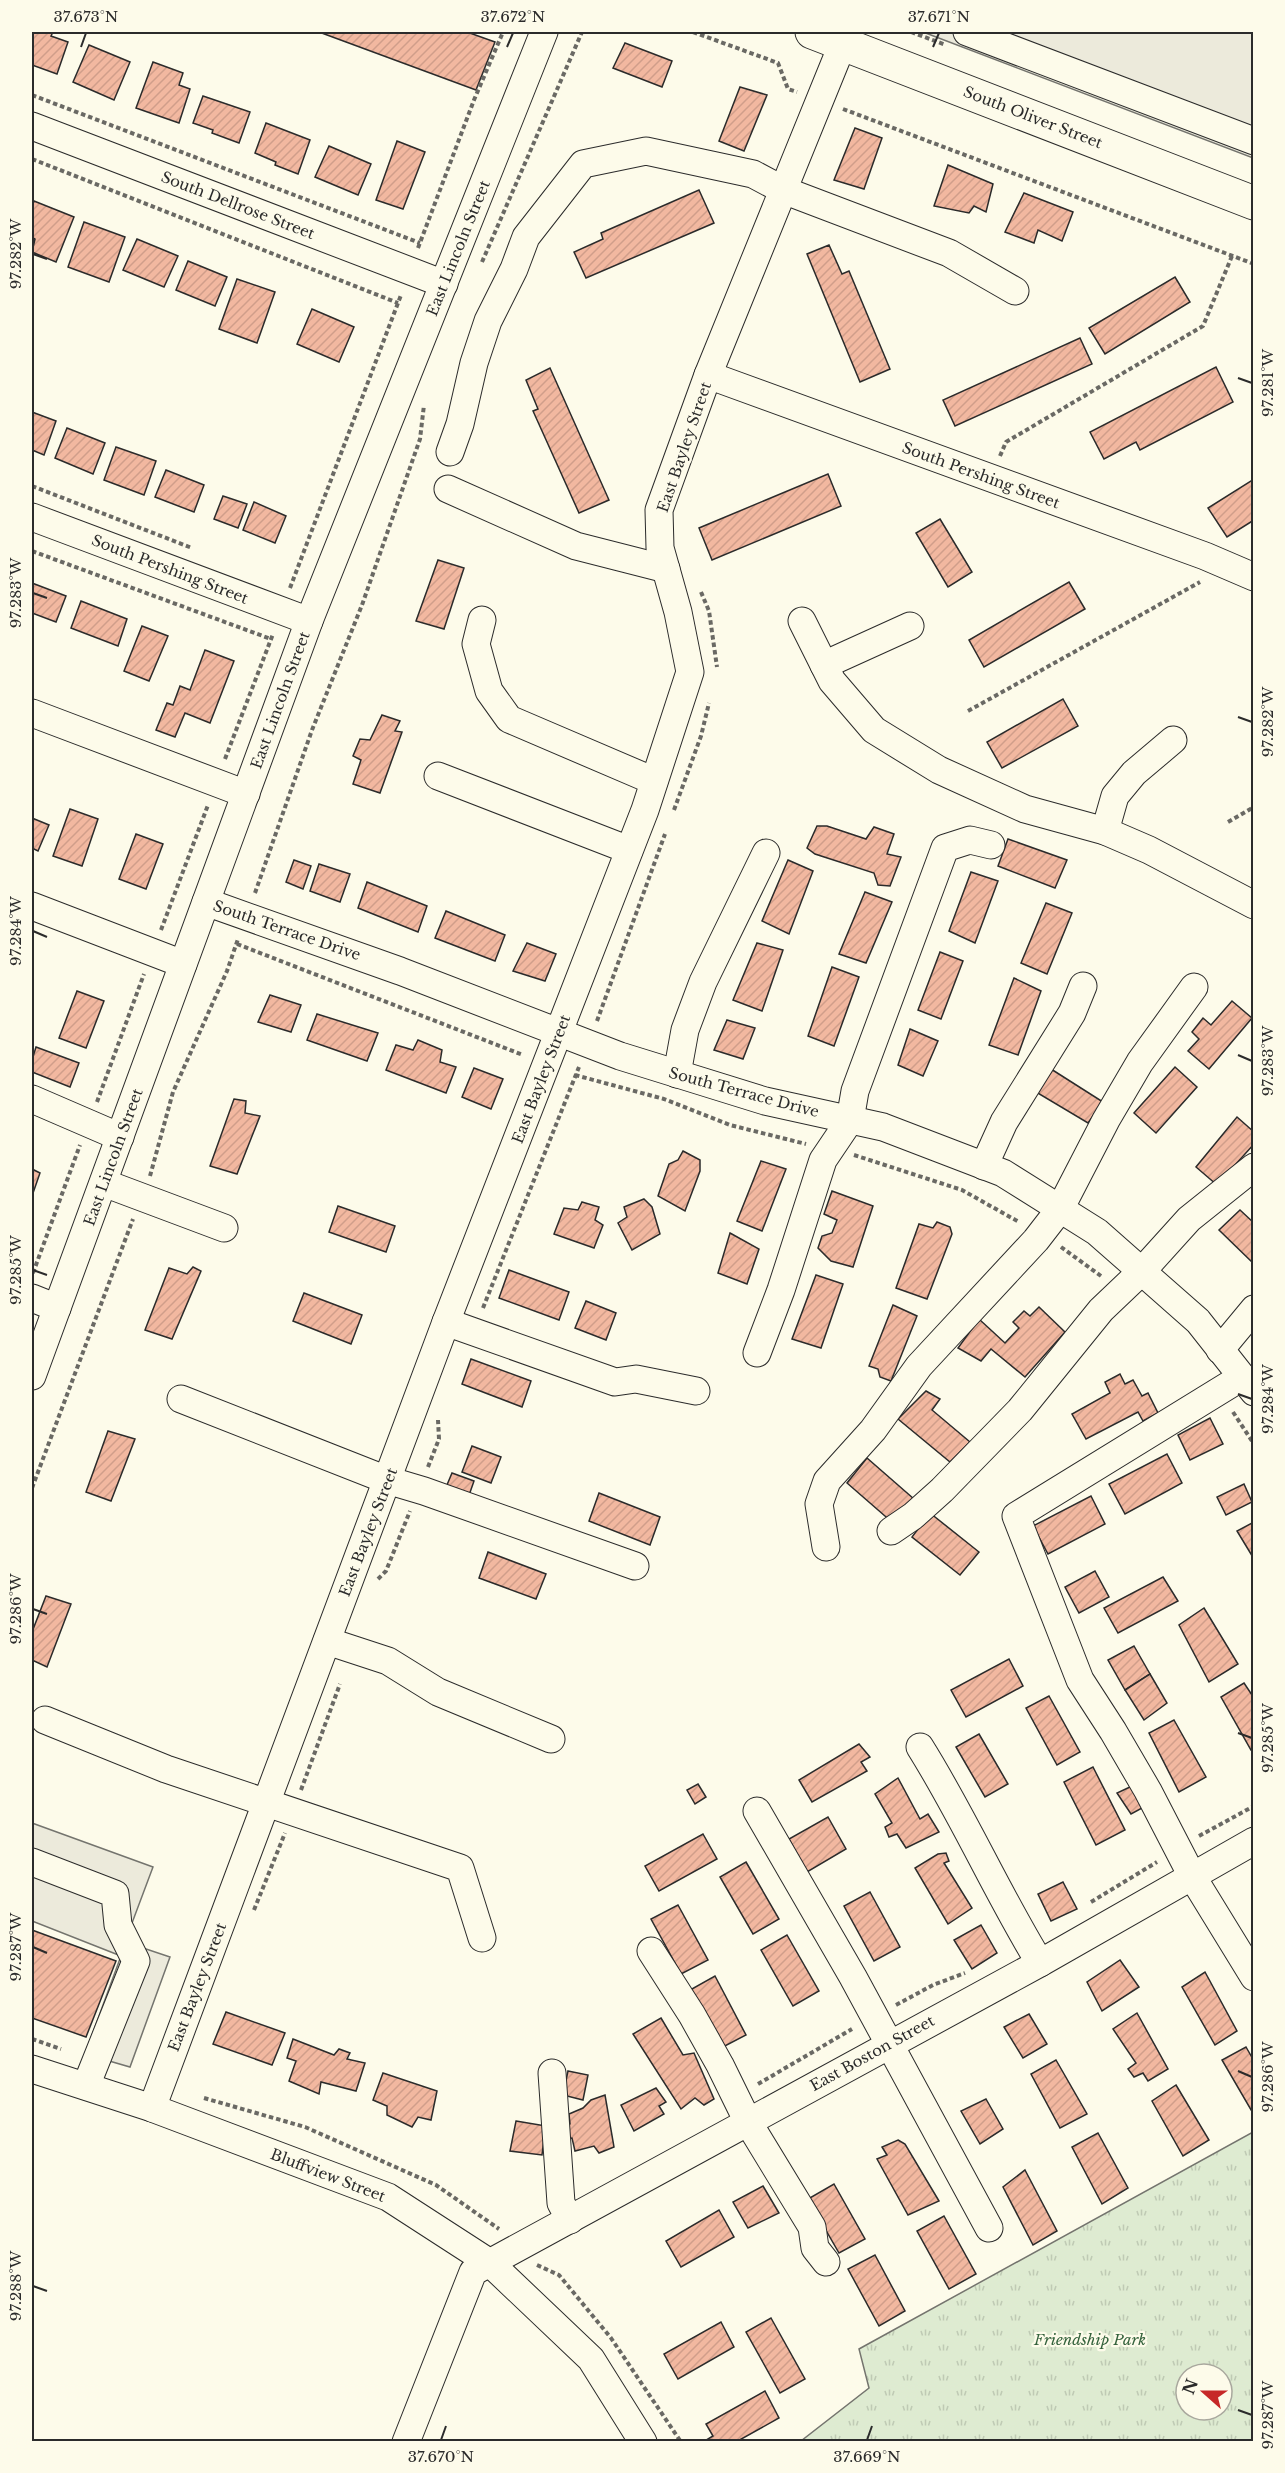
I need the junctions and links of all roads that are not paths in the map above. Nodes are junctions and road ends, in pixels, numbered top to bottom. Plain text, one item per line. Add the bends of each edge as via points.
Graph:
1 (544, 32) edge
2 (812, 32) edge
3 (967, 32) edge
4 (1019, 41) edge
5 (843, 43) junction
6 (32, 126) edge
7 (1254, 141) edge
8 (783, 190) junction
9 (1254, 203) edge
10 (444, 284) junction
11 (1015, 291) dead end
12 (708, 375) junction
13 (450, 452) dead end
14 (448, 489) dead end
15 (32, 517) edge
16 (666, 569) junction
17 (1254, 577) edge
18 (309, 621) junction
19 (482, 621) dead end
20 (802, 621) dead end
21 (910, 626) dead end
22 (824, 665) junction
23 (32, 713) edge
24 (1173, 740) dead end
25 (438, 776) dead end
26 (654, 781) junction
27 (246, 794) junction
28 (1105, 831) junction
29 (991, 845) dead end
30 (629, 850) junction
31 (766, 853) dead end
32 (206, 902) junction
33 (1254, 905) edge
34 (32, 906) edge
35 (183, 964) junction
36 (1083, 986) dead end
37 (1194, 987) dead end
38 (560, 1033) junction
39 (677, 1074) junction
40 (32, 1099) edge
41 (850, 1119) junction
42 (120, 1137) junction
43 (984, 1166) junction
44 (1254, 1167) edge
45 (104, 1183) junction
46 (1060, 1209) junction
47 (224, 1228) dead end
48 (1142, 1271) junction
49 (32, 1298) edge
50 (57, 1308) junction
51 (1254, 1309) edge
52 (447, 1322) junction
53 (1220, 1350) junction
54 (757, 1353) dead end
55 (32, 1376) edge
56 (1248, 1385) edge
57 (696, 1391) dead end
58 (181, 1399) dead end
59 (387, 1480) junction
60 (891, 1531) dead end
61 (826, 1547) dead end
62 (635, 1566) dead end
63 (327, 1641) junction
64 (45, 1720) dead end
65 (551, 1739) dead end
66 (920, 1747) dead end
67 (267, 1802) junction
68 (757, 1811) dead end
69 (1254, 1841) edge
70 (32, 1862) edge
71 (1192, 1876) junction
72 (482, 1938) dead end
73 (651, 1951) dead end
74 (1040, 1963) junction
75 (1254, 1977) edge
76 (888, 2044) junction
77 (32, 2069) edge
78 (552, 2073) dead end
79 (86, 2086) junction
80 (152, 2108) junction
81 (748, 2122) junction
82 (570, 2220) junction
83 (989, 2228) dead end
84 (826, 2262) dead end
85 (490, 2263) junction
86 (406, 2442) edge
87 (643, 2442) edge

1 - 10 street, East Lincoln Street
2 - 5 main road, South Oliver Street
3 - 4 street
4 - 7 street
5 - 8 street, East Bayley Street
5 - 9 main road, South Oliver Street
6 - 10 street, South Dellrose Street
8 - 11 street via 949,253
8 - 12 street, East Bayley Street
8 - 13 street via 753,174 646,151 583,164 526,237 488,321
10 - 18 street, East Lincoln Street
12 - 16 street, East Bayley Street via 660,510 660,548
12 - 17 street, South Pershing Street
14 - 16 street via 576,546
15 - 18 street, South Pershing Street
16 - 26 street, East Bayley Street via 690,672
18 - 27 street, East Lincoln Street
19 - 26 street via 476,644 489,691 509,719
20 - 22 street
21 - 22 street
22 - 28 street via 832,681 874,730 939,770 1025,809
23 - 27 street
24 - 28 street via 1134,772 1115,795
25 - 30 street
26 - 30 street, East Bayley Street
27 - 32 street, East Lincoln Street
28 - 33 street
29 - 41 street via 970,840 945,848 858,1082
30 - 38 street, East Bayley Street
31 - 39 street via 703,982 685,1030
32 - 35 street, East Lincoln Street
32 - 38 street, South Terrace Drive
34 - 35 street
35 - 42 street, East Lincoln Street
36 - 43 street via 1072,1013 1004,1122
37 - 46 street via 1140,1062
38 - 39 street, South Terrace Drive
38 - 52 street, East Bayley Street
39 - 41 street, South Terrace Drive via 765,1101
40 - 42 street
41 - 43 street, South Terrace Drive via 883,1127
41 - 54 street via 823,1160
42 - 45 street, East Lincoln Street
43 - 46 street, South Terrace Drive via 1003,1173
44 - 48 street via 1189,1219
45 - 47 street
45 - 50 street, East Lincoln Street
46 - 48 street, South Terrace Drive via 1097,1232
46 - 61 street via 919,1366 873,1430 827,1481 819,1504
48 - 53 street, South Terrace Drive via 1198,1321
48 - 60 street via 1101,1310 1020,1410 942,1490
49 - 50 street
50 - 55 street, East Lincoln Street
51 - 53 street
52 - 57 street via 615,1382 636,1379
52 - 59 street, East Bayley Street
53 - 56 street, South Terrace Drive
56 - 71 street via 1218,1391 1016,1516 1080,1680 1142,1781
58 - 59 street
59 - 62 street
59 - 63 street, East Bayley Street
63 - 65 street via 388,1661 438,1692
63 - 67 street, East Bayley Street
64 - 67 street via 166,1769
66 - 74 street
67 - 72 street via 459,1868
67 - 80 street, East Bayley Street
68 - 76 street
69 - 71 street, East Boston Street
70 - 79 street via 115,1894 118,1925 136,1961
71 - 74 street, East Boston Street
71 - 75 street
73 - 81 street via 720,2065
74 - 76 street, East Boston Street
76 - 81 street, East Boston Street
76 - 83 street
77 - 79 street, Bluffview Street
78 - 82 street via 560,2197
79 - 80 street, Bluffview Street
80 - 85 street, Bluffview Street via 388,2197
81 - 82 street, East Boston Street
81 - 84 street via 812,2227 815,2248
82 - 85 street, East Boston Street
85 - 86 street via 473,2272
85 - 87 street, Bluffview Street via 591,2359

